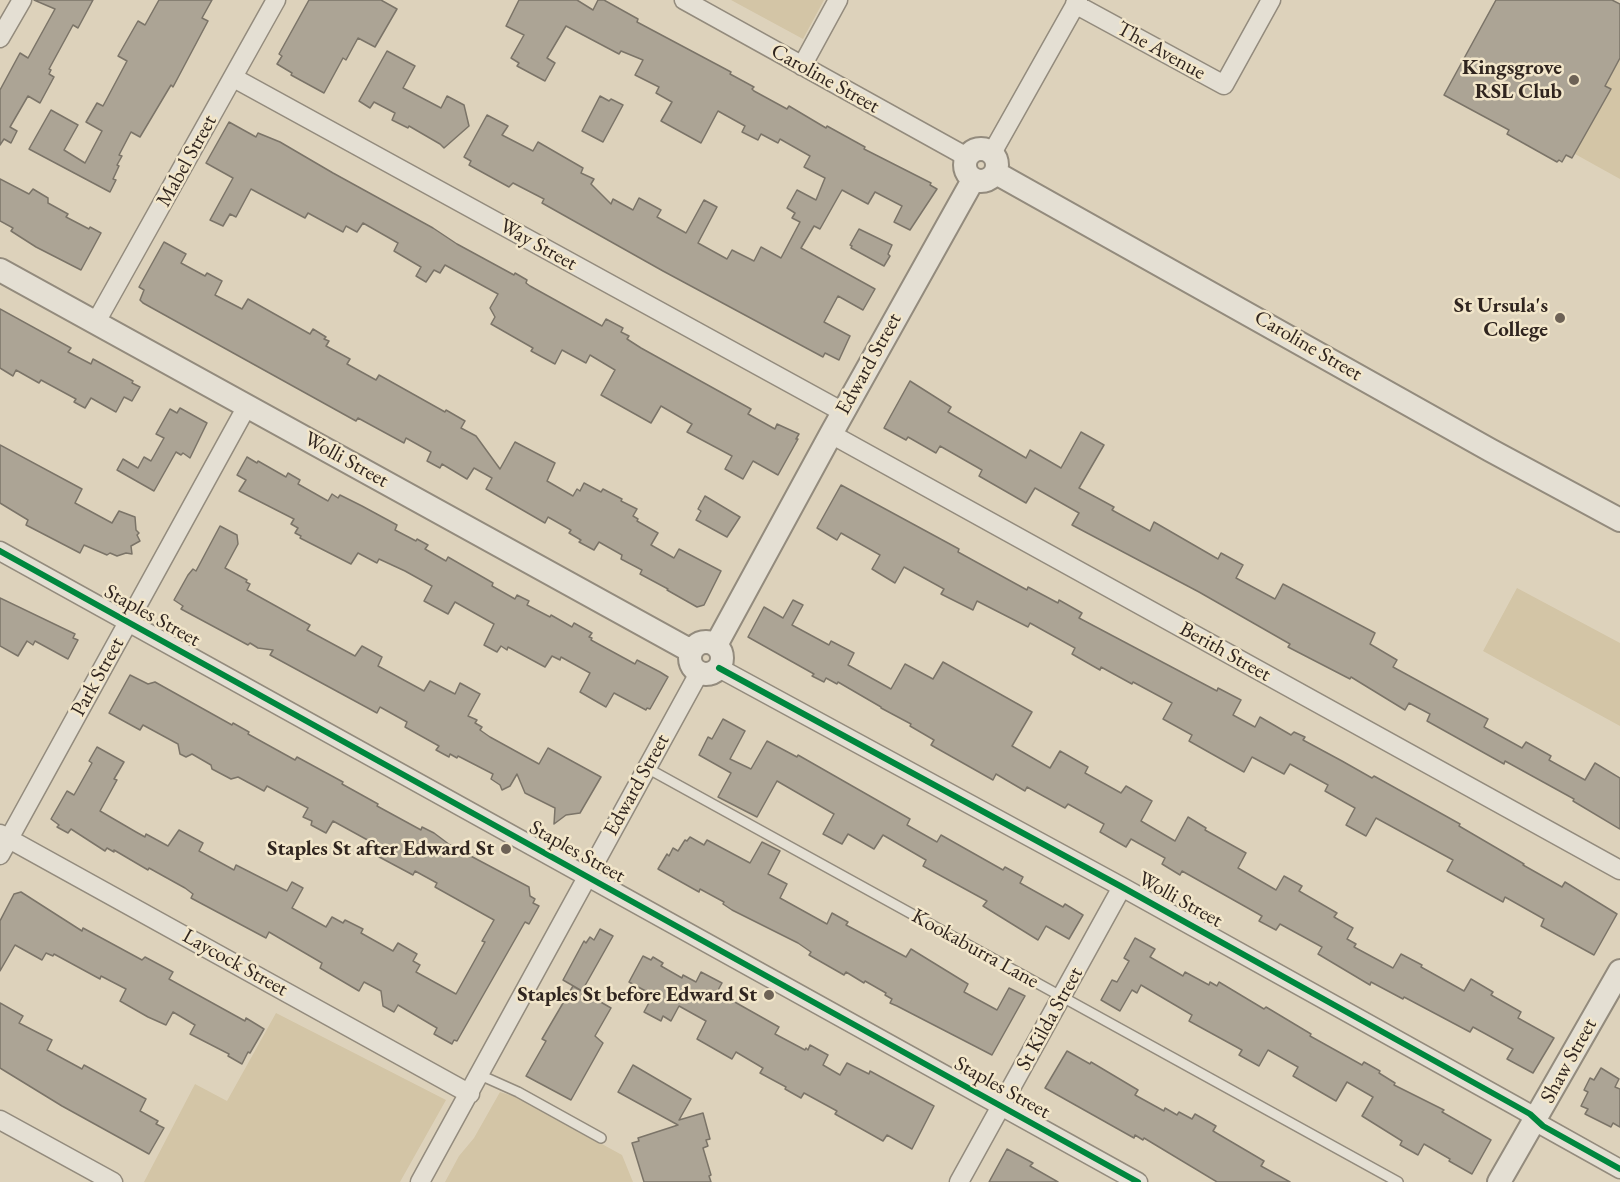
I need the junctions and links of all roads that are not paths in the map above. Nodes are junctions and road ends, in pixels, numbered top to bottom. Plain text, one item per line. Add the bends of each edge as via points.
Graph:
1 (21, 0) edge
2 (276, 0) edge
3 (684, 0) edge
4 (838, 0) edge
5 (1271, 0) edge
6 (1077, 2) edge
7 (0, 38) edge
8 (802, 66) junction
9 (234, 78) junction
10 (967, 157) junction
11 (994, 163) junction
12 (973, 180) junction
13 (0, 270) edge
14 (96, 322) junction
15 (247, 406) junction
16 (843, 412) junction
17 (831, 434) junction
18 (1620, 520) edge
19 (0, 551) edge
20 (128, 622) junction
21 (716, 645) junction
22 (691, 651) junction
23 (709, 671) junction
24 (647, 768) junction
25 (4, 836) edge
26 (0, 855) edge
27 (1620, 870) edge
28 (587, 876) junction
29 (1122, 887) junction
30 (1620, 971) edge
31 (1062, 997) junction
32 (480, 1075) junction
33 (470, 1094) junction
34 (1001, 1106) junction
35 (1536, 1119) junction
36 (0, 1120) edge
37 (601, 1138) dead end
38 (1620, 1169) edge
39 (113, 1182) edge
40 (420, 1182) edge
41 (960, 1182) edge
42 (1138, 1182) edge
43 (1398, 1182) edge
44 (1499, 1182) edge

1 - 7 street
2 - 9 street, Mabel Street
3 - 8 street, Caroline Street
4 - 8 street
5 - 6 street, The Avenue via 1224,85
6 - 11 street
8 - 10 street, Caroline Street
9 - 14 street, Mabel Street
9 - 16 street, Way Street
10 - 11 street via 979,149
10 - 12 street via 965,170
11 - 12 street via 993,177 983,182
11 - 18 street, Caroline Street via 1490,450
12 - 16 street, Edward Street
13 - 14 street, Wolli Street
14 - 15 street, Wolli Street
15 - 20 street, Park Street
15 - 22 street, Wolli Street
16 - 17 street, Edward Street
17 - 21 street, Edward Street
17 - 27 street, Berith Street
19 - 20 street, Staples Street
20 - 25 street, Park Street
20 - 28 street, Staples Street
21 - 22 street via 702,642
21 - 23 street via 722,659
22 - 23 street via 691,666
23 - 24 street, Edward Street
23 - 29 street, Wolli Street
24 - 28 street, Edward Street
24 - 31 lane, Kookaburra Lane
25 - 26 street, Park Street
25 - 33 street, Laycock Street
28 - 32 street, Edward Street
28 - 34 street, Staples Street
29 - 31 street, St Kilda Street
29 - 35 street, Wolli Street
30 - 35 street, Shaw Street
31 - 34 street, St Kilda Street
31 - 43 lane, Kookaburra Lane
32 - 33 street, Edward Street
32 - 37 lane
33 - 40 street, Edward Street
34 - 41 street, St Kilda Street
34 - 42 street, Staples Street
35 - 38 street, Wolli Street
35 - 44 street, Shaw Street
36 - 39 street

